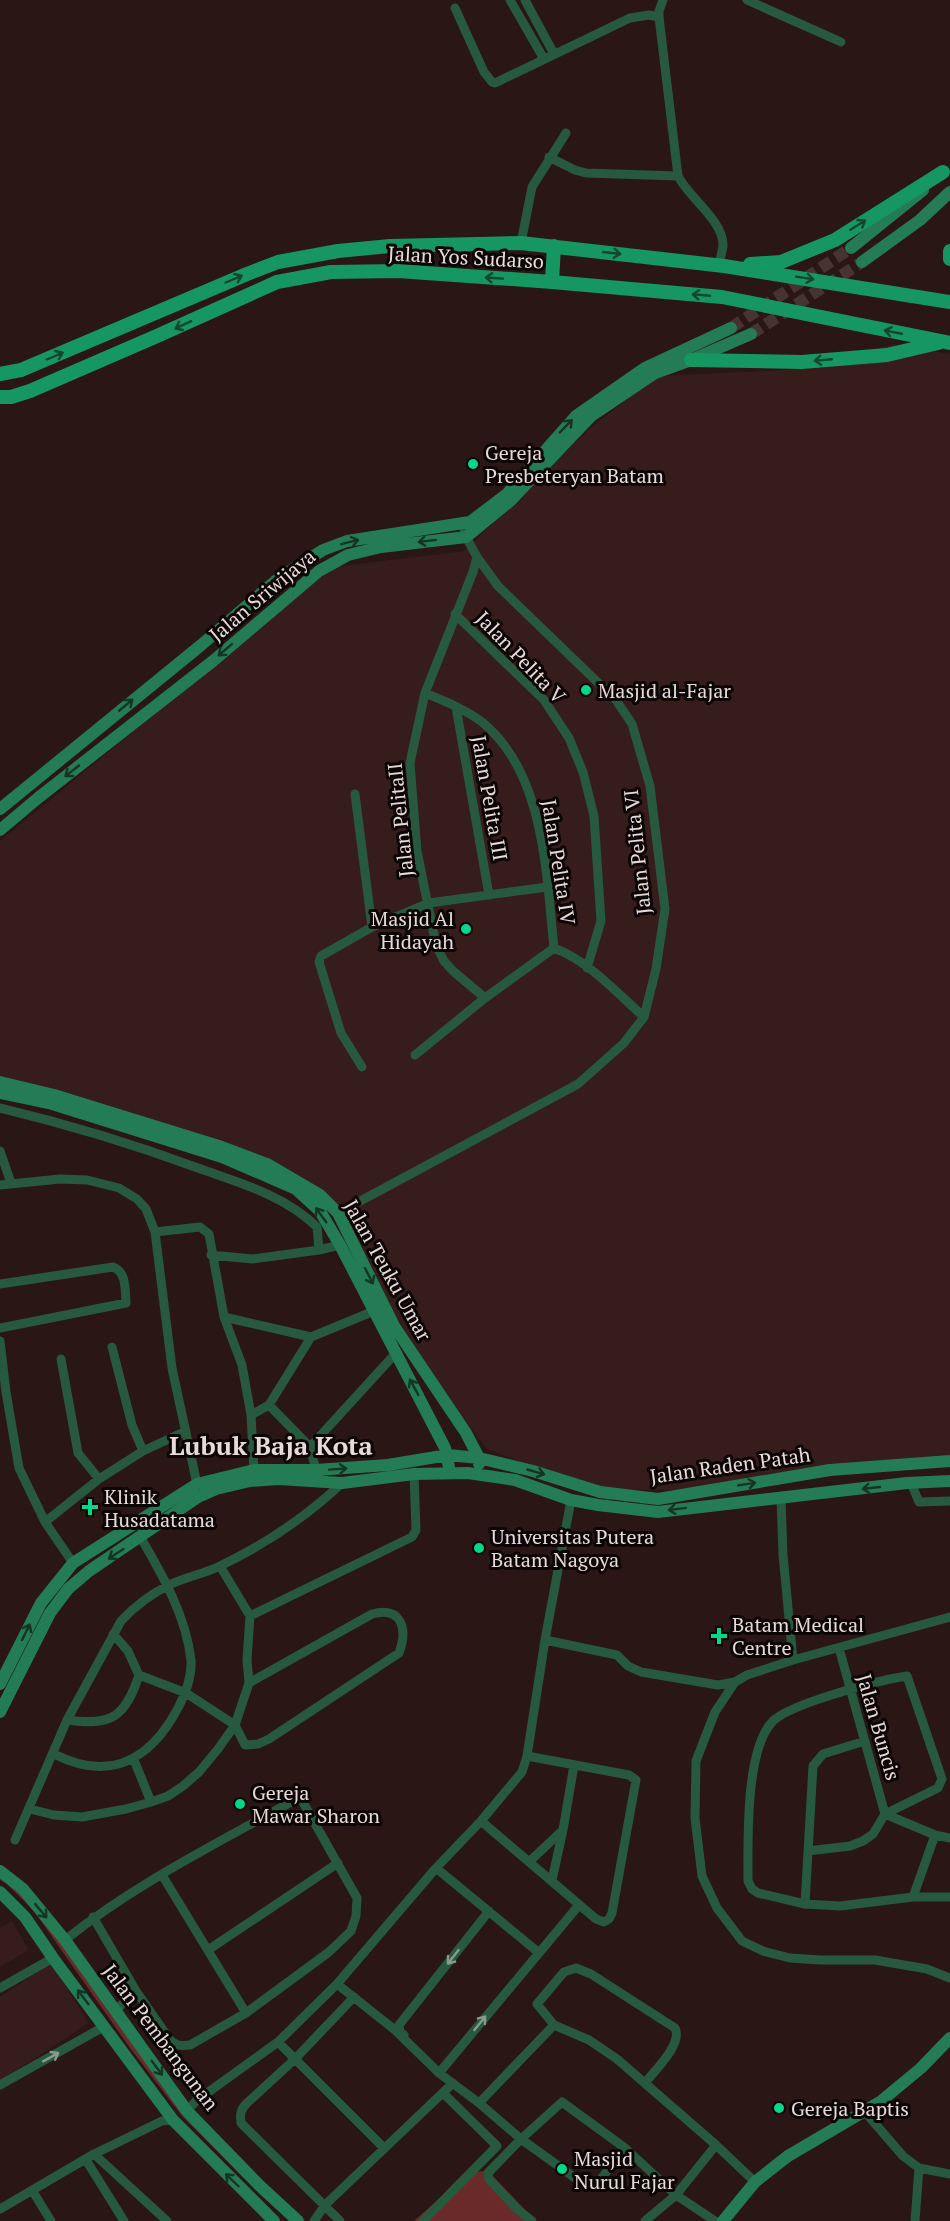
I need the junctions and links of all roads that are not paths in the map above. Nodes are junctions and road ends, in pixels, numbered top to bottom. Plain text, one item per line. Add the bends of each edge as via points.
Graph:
1 (510, 0) edge
2 (525, 0) edge
3 (663, 0) edge
4 (747, 0) edge
5 (455, 8) dead end
6 (659, 16) junction
7 (841, 42) dead end
8 (554, 54) junction
9 (544, 59) junction
10 (566, 133) dead end
11 (549, 157) junction
12 (946, 169) edge
13 (678, 176) junction
14 (950, 192) edge
15 (521, 243) junction
16 (554, 246) junction
17 (851, 248) tunnel mouth
18 (950, 250) edge
19 (950, 259) edge
20 (862, 262) tunnel mouth
21 (722, 265) junction
22 (552, 282) junction
23 (950, 302) edge
24 (731, 328) tunnel mouth
25 (751, 334) tunnel mouth
26 (947, 343) edge
27 (691, 360) junction
28 (0, 374) edge
29 (0, 397) edge
30 (463, 525) junction
31 (466, 537) junction
32 (477, 557) junction
33 (454, 614) junction
34 (153, 683) junction
35 (425, 693) junction
36 (165, 698) junction
37 (456, 707) junction
38 (355, 794) dead end
39 (0, 809) edge
40 (0, 830) edge
41 (547, 887) junction
42 (489, 895) junction
43 (429, 903) junction
44 (372, 927) junction
45 (554, 948) junction
46 (587, 968) junction
47 (485, 998) junction
48 (645, 1017) junction
49 (415, 1055) dead end
50 (362, 1066) dead end
51 (0, 1082) edge
52 (0, 1093) edge
53 (0, 1108) edge
54 (0, 1151) edge
55 (11, 1183) junction
56 (0, 1185) edge
57 (338, 1213) junction
58 (155, 1232) junction
59 (340, 1245) junction
60 (319, 1250) junction
61 (211, 1255) junction
62 (0, 1284) edge
63 (374, 1311) junction
64 (224, 1317) junction
65 (0, 1328) edge
66 (311, 1337) junction
67 (0, 1341) edge
68 (112, 1347) dead end
69 (395, 1354) junction
70 (61, 1359) dead end
71 (3, 1392) edge
72 (268, 1405) junction
73 (251, 1415) junction
74 (186, 1431) junction
75 (310, 1447) junction
76 (143, 1451) junction
77 (448, 1455) junction
78 (479, 1458) junction
79 (950, 1461) edge
80 (254, 1470) junction
81 (316, 1470) junction
82 (450, 1473) junction
83 (414, 1474) junction
84 (478, 1474) junction
85 (99, 1479) junction
86 (950, 1481) edge
87 (342, 1483) junction
88 (911, 1483) junction
89 (197, 1484) junction
90 (781, 1498) junction
91 (571, 1500) junction
92 (950, 1501) edge
93 (45, 1522) junction
94 (141, 1538) junction
95 (73, 1563) junction
96 (220, 1566) junction
97 (168, 1585) junction
98 (250, 1616) junction
99 (950, 1617) edge
100 (113, 1634) junction
101 (545, 1640) junction
102 (839, 1648) junction
103 (793, 1660) junction
104 (138, 1675) junction
105 (249, 1683) junction
106 (735, 1683) junction
107 (0, 1684) edge
108 (851, 1690) junction
109 (186, 1693) junction
110 (0, 1712) edge
111 (67, 1720) junction
112 (235, 1725) junction
113 (865, 1741) junction
114 (54, 1754) junction
115 (527, 1756) junction
116 (134, 1760) junction
117 (574, 1766) junction
118 (151, 1802) junction
119 (30, 1809) junction
120 (885, 1814) junction
121 (481, 1821) junction
122 (563, 1830) junction
123 (935, 1835) junction
124 (950, 1838) edge
125 (15, 1840) dead end
126 (808, 1851) junction
127 (530, 1861) junction
128 (338, 1863) junction
129 (436, 1868) junction
130 (0, 1871) edge
131 (162, 1875) junction
132 (552, 1880) junction
133 (0, 1892) edge
134 (913, 1897) junction
135 (950, 1897) edge
136 (805, 1904) junction
137 (579, 1905) junction
138 (489, 1911) junction
139 (93, 1917) junction
140 (65, 1940) junction
141 (208, 1950) junction
142 (538, 1952) junction
143 (53, 1958) junction
144 (950, 1978) edge
145 (337, 1984) junction
146 (0, 1988) edge
147 (136, 1991) junction
148 (354, 1997) junction
149 (116, 2010) junction
150 (246, 2013) junction
151 (554, 2025) junction
152 (105, 2026) junction
153 (950, 2038) edge
154 (278, 2042) junction
155 (295, 2059) junction
156 (441, 2071) junction
157 (453, 2083) junction
158 (645, 2083) junction
159 (0, 2085) edge
160 (443, 2093) junction
161 (479, 2103) junction
162 (187, 2110) junction
163 (865, 2112) junction
164 (173, 2120) junction
165 (521, 2139) junction
166 (716, 2145) junction
167 (384, 2148) junction
168 (626, 2148) junction
169 (90, 2157) junction
170 (919, 2168) junction
171 (950, 2174) edge
172 (755, 2182) junction
173 (260, 2186) junction
174 (32, 2190) junction
175 (676, 2195) junction
176 (250, 2197) junction
177 (325, 2205) junction
178 (0, 2209) edge
179 (51, 2221) edge
180 (124, 2221) edge
181 (167, 2221) edge
182 (274, 2221) edge
183 (298, 2221) edge
184 (314, 2221) edge
185 (340, 2221) edge
186 (423, 2221) edge
187 (532, 2221) edge
188 (645, 2221) edge
189 (715, 2221) edge
190 (723, 2221) edge
191 (915, 2221) edge

1 - 9 street
2 - 8 street
3 - 6 street
4 - 7 street
5 - 9 street via 492,82
6 - 8 street via 630,18
6 - 13 street
8 - 9 street
10 - 11 street
11 - 13 street via 586,173
11 - 15 street via 532,187
12 - 17 main road
21 -> 12 main road via 793,259 834,240
13 - 21 street via 693,198 711,214 723,244
14 - 20 main road via 920,220
15 - 16 main road, Jalan Yos Sudarso
28 -> 15 main road, Jalan Yos Sudarso via 21,370 278,262 390,246
16 -> 21 main road, Jalan Yos Sudarso
16 - 22 main road
18 - 19 main road
21 -> 23 main road, Jalan Yos Sudarso
26 -> 22 main road, Jalan Yos Sudarso via 722,297
22 -> 29 main road, Jalan Yos Sudarso via 398,271 310,274 277,282 30,391
30 -> 24 main road, Jalan Sriwijaya via 507,494 576,416 645,368
25 - 27 main road
26 -> 27 main road via 887,356 802,362
27 - 31 main road via 655,373 591,416 510,501
30 - 31 street, Jalan Pelita VI
34 -> 30 main road, Jalan Sriwijaya via 279,578 323,550 380,536
31 - 32 street, Jalan Pelita VI
31 -> 36 main road, Jalan Sriwijaya via 381,547 332,562
32 - 33 street, Jalan PelitaII
32 - 48 street, Jalan Pelita VI via 498,586 616,700 632,724 650,786 665,909
33 - 35 street, Jalan PelitaII
33 - 46 street, Jalan Pelita V via 544,700 569,738 583,772 594,816 602,921
34 - 36 main road
39 -> 34 main road, Jalan Sriwijaya
35 - 37 street, Jalan Pelita IV
35 - 43 street, Jalan PelitaII via 410,763 417,851
36 -> 40 main road, Jalan Sriwijaya
37 - 41 street, Jalan Pelita IV via 482,722 521,771 537,820
37 - 42 street, Jalan Pelita III
38 - 44 street
41 - 42 street
41 - 45 street, Jalan Pelita IV
42 - 43 street
43 - 44 street
43 - 47 street, Jalan PelitaII via 436,945 444,961
44 - 50 street via 323,954 319,962 341,1033
45 - 46 street
45 - 47 street, Jalan Pelita IV
46 - 48 street
47 - 49 street, Jalan Pelita IV
48 - 57 street, Jalan Pelita VI via 624,1043 578,1084
51 - 57 main road, Jalan Teuku Umar via 76,1102 267,1164 320,1195
59 -> 52 main road, Jalan Teuku Umar via 309,1200 268,1176 49,1103
53 - 60 street via 143,1148 280,1199 317,1227
54 - 55 street
55 - 56 street
55 - 58 street via 87,1180 119,1188 146,1209
57 -> 78 main road, Jalan Teuku Umar via 394,1326
58 - 61 street via 200,1227 209,1234
58 - 74 street via 172,1368
59 - 60 street
59 - 63 main road, Jalan Teuku Umar
60 - 61 street via 252,1259
61 - 64 street
62 - 65 street via 113,1267 122,1275 126,1303
63 - 66 street
63 - 69 main road, Jalan Teuku Umar
64 - 66 street
64 - 73 street via 242,1365
66 - 72 street
67 - 71 street
68 - 76 street via 132,1425
69 - 75 street
77 -> 69 main road, Jalan Teuku Umar
70 - 85 street via 78,1453
71 - 93 street via 20,1468
72 - 73 street
72 - 75 street
73 - 80 street
74 - 76 street
74 - 89 street
75 - 81 street
76 - 85 street
77 - 78 main road, Jalan Raden Patah
81 -> 77 main road, Jalan Raden Patah via 388,1465
77 - 82 main road, Jalan Teuku Umar
78 -> 79 main road, Jalan Raden Patah via 600,1492 658,1499 830,1470
78 - 84 main road
80 - 81 main road, Jalan Raden Patah
80 - 89 main road, Jalan Raden Patah
82 - 83 main road, Jalan Raden Patah
82 - 84 main road, Jalan Raden Patah
83 - 87 main road, Jalan Raden Patah
83 - 98 street via 416,1530 412,1537
84 - 91 main road, Jalan Raden Patah via 515,1480
85 - 93 street
86 - 88 main road, Jalan Raden Patah
87 - 94 main road, Jalan Raden Patah via 250,1480 216,1489 198,1497
87 - 96 street via 303,1518
88 -> 90 main road, Jalan Raden Patah
88 - 92 street via 919,1502
89 - 95 main road, Jalan Raden Patah
90 -> 91 main road, Jalan Raden Patah via 658,1512
90 - 103 street
91 - 101 street
93 - 95 street
94 - 97 street
94 -> 110 main road, Jalan Raden Patah via 89,1571 50,1612
107 -> 95 main road, Jalan Raden Patah via 41,1603
96 - 97 street
96 - 98 street
97 - 100 street via 132,1609
97 - 109 street via 191,1661
98 - 105 street
99 - 102 street
100 - 104 street via 128,1651
100 - 111 street
101 - 106 street via 617,1655 641,1672 718,1685
101 - 115 street
102 - 103 street
102 - 108 street, Jalan Buncis
103 - 106 street via 747,1675
104 - 109 street
104 - 111 street via 132,1697 122,1712 111,1719 87,1723
105 - 112 street
105 - 112 street via 372,1614 391,1613 404,1631 399,1653 269,1739 245,1745
106 - 144 street via 716,1712 696,1761 695,1818 702,1876 727,1923 742,1941 776,1955 875,1960 927,1969
108 - 113 street, Jalan Buncis
108 - 120 street via 907,1676 942,1779 938,1788
108 - 136 street via 794,1707 773,1721 760,1740 750,1793 748,1881 758,1893
109 - 112 street
109 - 116 street via 169,1726
111 - 114 street
112 - 118 street via 199,1772 168,1796
113 - 120 street, Jalan Buncis
113 - 126 street via 823,1754 813,1766
114 - 116 street via 80,1765 107,1767
114 - 119 street
115 - 117 street
115 - 121 street via 522,1772
116 - 118 street
117 - 122 street
117 - 137 street via 629,1775 636,1780 612,1913 604,1922
118 - 119 street via 82,1817
119 - 125 street
120 - 123 street
120 - 126 street via 873,1834 863,1841
121 - 127 street
121 - 129 street
122 - 127 street
122 - 132 street
123 - 124 street
123 - 134 street
126 - 136 street
127 - 132 street
128 - 131 street via 300,1797
128 - 141 street
128 - 150 street via 357,1898 351,1931 329,1952
129 - 138 street
129 - 145 street
130 -> 140 main road, Jalan Pembangunan via 22,1889
131 - 139 street
131 - 141 street
132 - 137 street
133 - 143 main road, Jalan Pembangunan via 26,1917
134 - 135 street
134 - 136 street via 849,1906
137 - 142 street
138 - 142 street
138 -> 156 street via 399,2025 402,2034
139 - 140 street
139 - 147 street
140 - 149 main road, Jalan Pembangunan
141 - 150 street
156 -> 142 street
143 - 146 street
152 -> 143 main road, Jalan Pembangunan
145 - 148 street
145 - 154 street
147 - 149 street
147 - 150 street via 170,2040 182,2046
148 - 155 street
148 - 156 street
149 -> 162 main road, Jalan Pembangunan
151 - 158 street via 589,2040
151 - 158 street via 537,2006 538,2002 564,1972 576,1968 650,2010 675,2028 677,2036
151 - 161 street
159 -> 152 street
152 - 164 main road, Jalan Pembangunan
153 - 163 main road via 906,2082
154 - 155 street
154 - 162 street
155 - 167 street
155 - 177 street via 241,2109 241,2123
156 - 157 street
157 - 160 street
157 - 161 street
158 - 166 street
160 - 167 street
160 - 186 street via 497,2146
161 - 165 street
162 - 173 main road, Jalan Pembangunan
163 - 170 street via 903,2156
163 - 172 main road via 788,2156
164 - 169 street via 162,2121
176 -> 164 main road, Jalan Pembangunan
165 - 168 street via 562,2102
165 - 168 street via 571,2176 591,2184 597,2184
165 - 187 street via 488,2175
166 - 172 street
166 - 175 street
167 - 177 street
168 - 175 street
169 - 174 street
169 - 180 street
169 - 181 street
170 - 171 street
170 - 191 street
172 - 190 main road
173 - 176 main road
173 - 183 main road, Jalan Pembangunan
174 - 178 street
174 - 179 street
175 - 188 street
175 - 189 street
176 - 182 main road, Jalan Pembangunan
177 - 184 street
177 - 185 street

